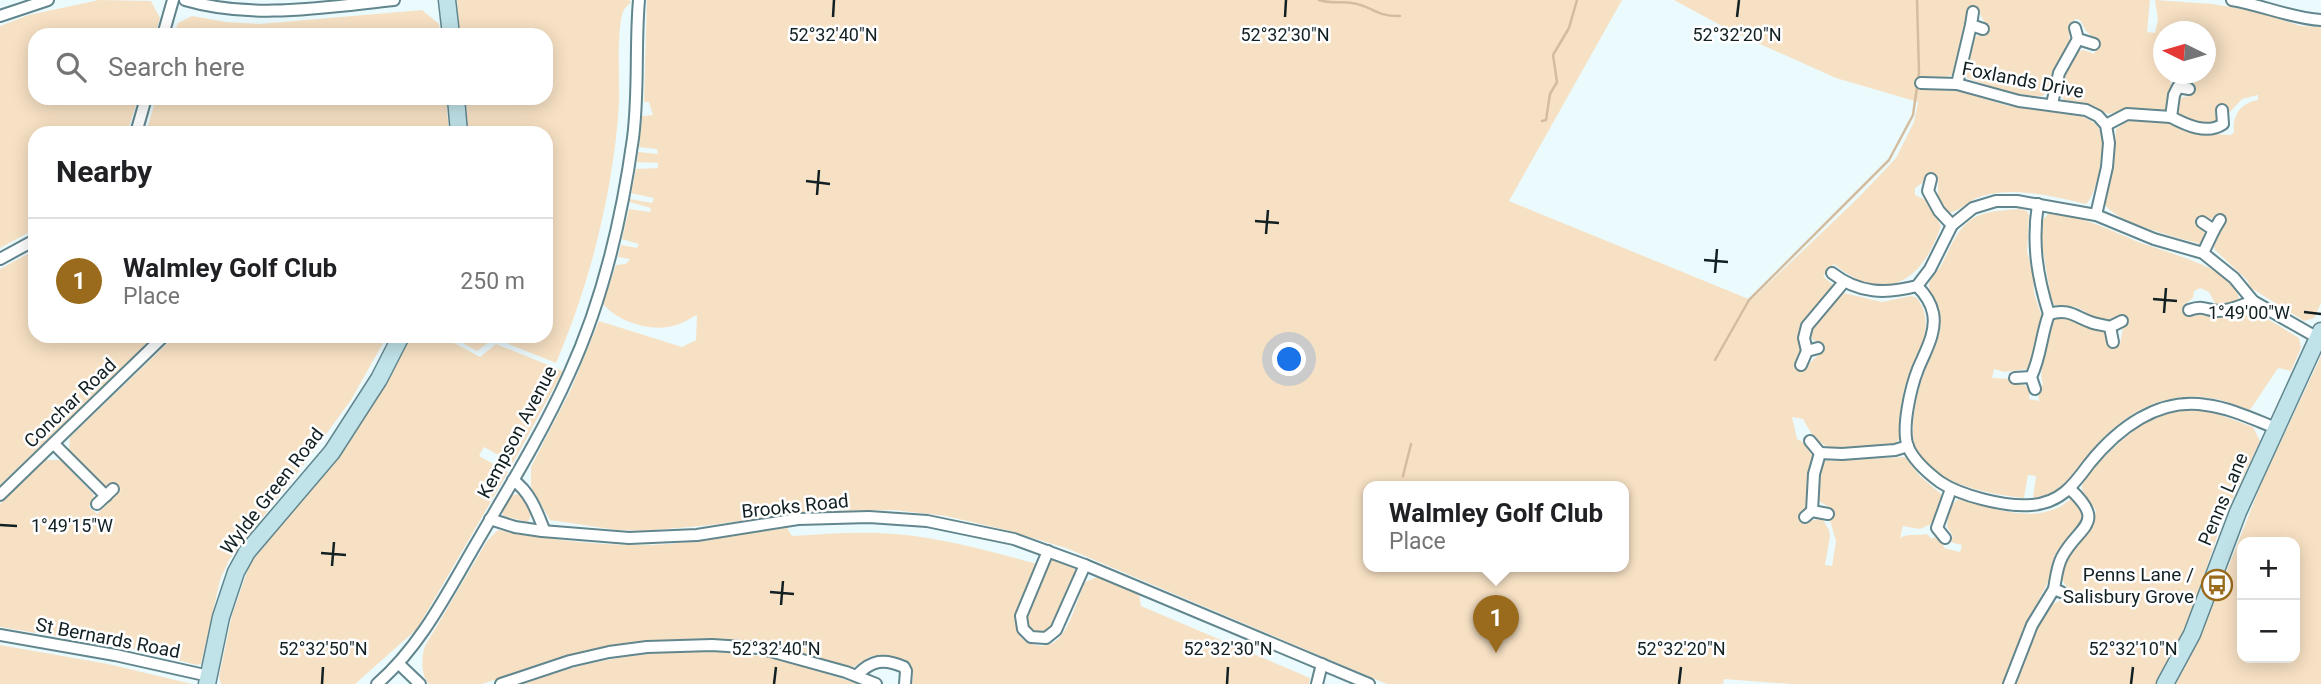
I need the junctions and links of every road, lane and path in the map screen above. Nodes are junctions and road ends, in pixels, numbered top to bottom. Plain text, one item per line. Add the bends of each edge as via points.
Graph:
1 (48, 0) edge
2 (173, 0) edge
3 (185, 0) edge
4 (394, 0) edge
5 (447, 0) edge
6 (639, 0) edge
7 (2232, 0) edge
8 (1973, 12) dead end
9 (0, 16) edge
10 (2321, 20) edge
11 (1971, 26) junction
12 (165, 28) edge
13 (450, 28) edge
14 (1983, 29) dead end
15 (2094, 44) dead end
16 (1921, 83) dead end
17 (1957, 84) junction
18 (2181, 84) edge
19 (2052, 104) junction
20 (144, 105) edge
21 (457, 105) edge
22 (2222, 110) dead end
23 (2171, 117) junction
24 (2106, 125) junction
25 (138, 126) edge
26 (458, 126) edge
27 (1931, 179) dead end
28 (2038, 204) junction
29 (2096, 215) junction
30 (2202, 222) dead end
31 (1952, 225) junction
32 (28, 244) edge
33 (2203, 253) junction
34 (0, 259) edge
35 (1832, 273) dead end
36 (1844, 282) junction
37 (1917, 286) junction
38 (2253, 300) junction
39 (2197, 304) dead end
40 (2049, 314) junction
41 (2122, 321) dead end
42 (2110, 327) junction
43 (2319, 334) edge
44 (2113, 342) dead end
45 (157, 343) edge
46 (397, 343) edge
47 (1801, 365) dead end
48 (2031, 377) junction
49 (2015, 378) dead end
50 (2035, 389) dead end
51 (2276, 428) junction
52 (1810, 441) dead end
53 (54, 444) junction
54 (1908, 446) junction
55 (1820, 453) junction
56 (513, 480) junction
57 (1951, 489) junction
58 (2070, 489) junction
59 (0, 495) edge
60 (105, 497) dead end
61 (1828, 514) dead end
62 (490, 519) junction
63 (542, 531) junction
64 (1945, 538) dead end
65 (1048, 551) junction
66 (1085, 565) junction
67 (0, 635) edge
68 (399, 664) junction
69 (1322, 664) junction
70 (857, 675) junction
71 (208, 680) edge
72 (377, 684) edge
73 (419, 684) edge
74 (501, 684) edge
75 (876, 684) edge
76 (905, 684) edge
77 (1317, 684) edge
78 (1369, 684) edge
79 (2009, 684) edge
80 (2165, 684) edge

1 - 9 street
2 - 12 street
3 - 4 street via 251,11
5 - 13 street
6 - 56 street, Kempson Avenue via 633,135 608,263 570,372
7 - 10 street
8 - 11 street
11 - 14 street
11 - 17 street
15 - 19 street via 2076,34
16 - 17 street, Foxlands Drive
17 - 19 street, Foxlands Drive
18 - 23 street via 2184,88 2174,95
19 - 24 street, Foxlands Drive via 2086,110
20 - 25 street
21 - 26 street
22 - 23 street via 2226,126 2217,128 2191,127
23 - 24 street via 2127,114
24 - 29 street via 2107,167
27 - 31 street via 1923,192
28 - 29 street
28 - 31 street via 1996,201 1973,208
28 - 40 street via 2034,248
29 - 33 street
30 - 33 street via 2217,225
31 - 37 street
32 - 34 street
33 - 38 street
35 - 36 street
36 - 37 street via 1881,292
36 - 47 street via 1807,326 1804,338 1812,350
37 - 54 street via 1933,313 1933,331 1911,391
38 - 39 street via 2217,311
38 - 43 street
40 - 42 street via 2075,313
40 - 48 street
41 - 42 street
42 - 44 street
43 - 51 street, Penns Lane
45 - 53 street, Conchar Road
46 - 71 street, Wylde Green Road via 332,452 242,562 228,593
48 - 49 street
48 - 50 street
51 - 58 street via 2206,404 2163,407 2118,434
51 - 80 street, Penns Lane via 2192,634
52 - 55 street
53 - 59 street, Conchar Road
53 - 60 street
54 - 55 street
54 - 57 street via 1921,466
55 - 61 street via 1809,514
56 - 62 street, Kempson Avenue
56 - 63 street via 530,498
57 - 58 street via 2029,506 2050,502
57 - 64 street via 1937,528
58 - 79 street via 2085,503 2088,519 2061,558 2057,590 2032,625
62 - 63 street, Brooks Road
62 - 68 street, Kempson Avenue via 419,639
63 - 65 street, Brooks Road via 664,537 797,519 898,517 1014,539
65 - 66 street, Brooks Road
65 - 66 street via 1021,616 1023,629 1031,637 1046,638 1056,630
66 - 69 street, Brooks Road
67 - 71 street, St Bernards Road via 115,655
68 - 72 street, Kempson Avenue
68 - 73 street
69 - 77 street
69 - 78 street, Brooks Road
70 - 74 street via 759,648 712,645 609,652
70 - 75 street
70 - 76 street via 875,662 900,664 906,671

